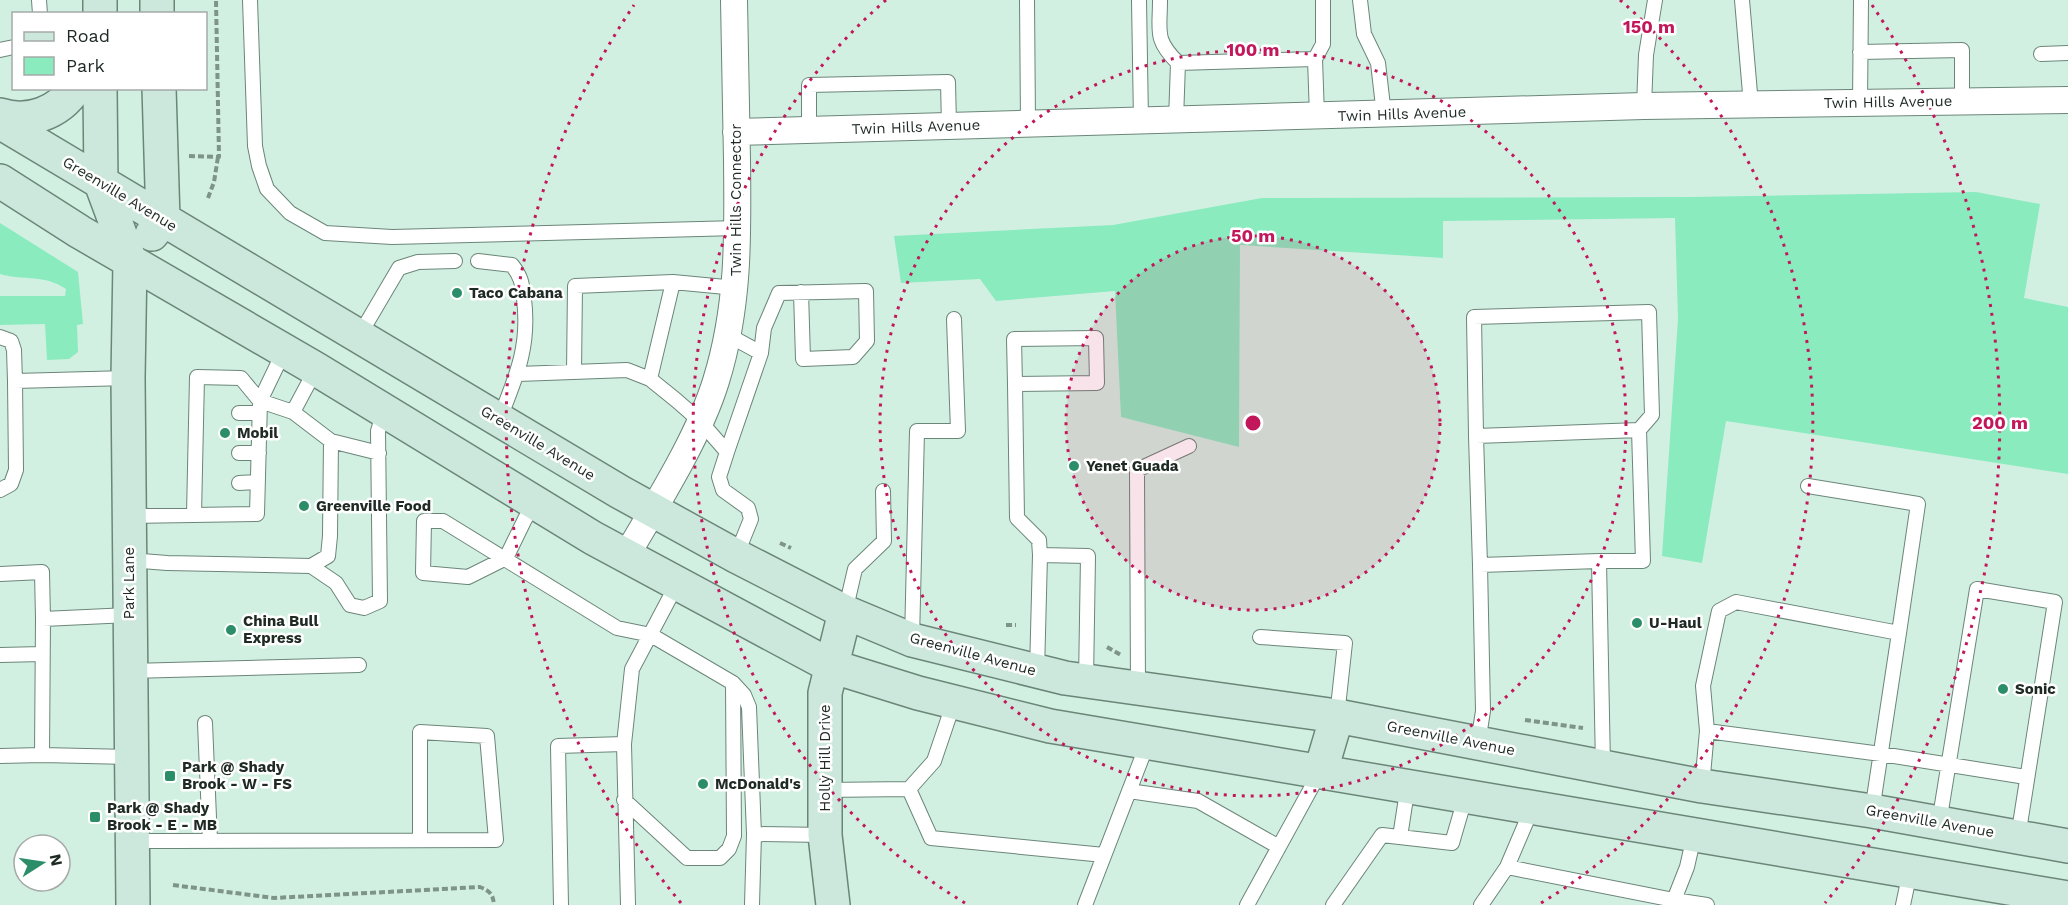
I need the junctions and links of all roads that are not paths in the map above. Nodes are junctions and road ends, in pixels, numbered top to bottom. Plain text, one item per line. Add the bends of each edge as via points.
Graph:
1 (250, 0) edge
2 (734, 0) edge
3 (1027, 0) edge
4 (1139, 0) edge
5 (1160, 0) edge
6 (1323, 0) edge
7 (1360, 0) edge
8 (1655, 0) edge
9 (1742, 0) edge
10 (1861, 0) edge
11 (1860, 52) junction
12 (2068, 53) edge
13 (2041, 54) dead end
14 (1315, 59) junction
15 (1178, 63) junction
16 (74, 90) edge
17 (100, 90) edge
18 (159, 90) edge
19 (2068, 100) edge
20 (1962, 101) junction
21 (1860, 103) junction
22 (1751, 105) junction
23 (1644, 106) junction
24 (0, 115) edge
25 (1384, 115) junction
26 (1317, 116) junction
27 (1176, 120) junction
28 (1141, 121) junction
29 (0, 122) edge
30 (1028, 124) junction
31 (949, 126) junction
32 (809, 130) junction
33 (736, 132) junction
34 (0, 181) edge
35 (101, 183) junction
36 (163, 220) junction
37 (738, 228) junction
38 (130, 261) junction
39 (455, 261) dead end
40 (478, 261) dead end
41 (673, 282) junction
42 (736, 288) junction
43 (801, 292) junction
44 (954, 319) dead end
45 (728, 335) junction
46 (359, 336) junction
47 (0, 337) edge
48 (284, 351) junction
49 (761, 353) junction
50 (316, 369) junction
51 (574, 372) junction
52 (518, 374) junction
53 (128, 378) junction
54 (650, 379) junction
55 (15, 381) junction
56 (1015, 384) junction
57 (260, 407) junction
58 (384, 411) junction
59 (196, 412) junction
60 (239, 412) dead end
61 (293, 412) junction
62 (211, 413) dead end
63 (499, 420) junction
64 (700, 421) junction
65 (1639, 430) junction
66 (1476, 436) junction
67 (331, 441) junction
68 (1189, 446) dead end
69 (727, 452) junction
70 (210, 453) dead end
71 (239, 453) dead end
72 (259, 453) junction
73 (379, 453) junction
74 (195, 454) junction
75 (258, 482) junction
76 (210, 483) dead end
77 (239, 483) dead end
78 (195, 484) junction
79 (1808, 486) dead end
80 (0, 490) edge
81 (883, 491) dead end
82 (535, 503) junction
83 (653, 510) junction
84 (194, 515) junction
85 (129, 516) junction
86 (1040, 555) junction
87 (626, 556) junction
88 (736, 556) junction
89 (506, 558) junction
90 (129, 560) junction
91 (1599, 561) junction
92 (1480, 565) junction
93 (311, 566) junction
94 (0, 574) edge
95 (677, 584) junction
96 (845, 612) junction
97 (129, 615) junction
98 (43, 619) junction
99 (1899, 633) junction
100 (651, 635) junction
101 (1260, 637) dead end
102 (912, 640) junction
103 (42, 654) junction
104 (0, 655) edge
105 (360, 665) dead end
106 (831, 666) junction
107 (130, 671) junction
108 (1037, 672) junction
109 (1086, 681) junction
110 (733, 683) junction
111 (1138, 688) junction
112 (954, 702) junction
113 (1337, 716) junction
114 (205, 723) dead end
115 (1707, 731) junction
116 (1148, 742) junction
117 (1478, 743) junction
118 (624, 744) junction
119 (1881, 754) junction
120 (42, 755) junction
121 (0, 756) edge
122 (130, 756) junction
123 (1948, 764) junction
124 (1603, 766) junction
125 (1321, 770) junction
126 (2026, 777) junction
127 (1408, 785) junction
128 (1702, 786) junction
129 (909, 789) junction
130 (825, 790) junction
131 (1129, 791) junction
132 (1466, 795) junction
133 (624, 800) junction
134 (1533, 806) junction
135 (1872, 811) junction
136 (1939, 823) junction
137 (754, 834) junction
138 (825, 835) junction
139 (1694, 836) junction
140 (1400, 837) junction
141 (2018, 837) junction
142 (131, 840) junction
143 (420, 840) junction
144 (210, 841) junction
145 (2068, 846) edge
146 (1279, 847) junction
147 (1104, 855) junction
148 (1507, 867) junction
149 (1910, 871) junction
150 (2068, 898) edge
151 (1673, 902) edge
152 (133, 905) edge
153 (561, 905) edge
154 (628, 905) edge
155 (752, 905) edge
156 (832, 905) edge
157 (1085, 905) edge
158 (1247, 905) edge
159 (1333, 905) edge
160 (1481, 905) edge
161 (1707, 905) edge
162 (1904, 905) edge

1 - 37 lane via 259,166 267,189 290,213 325,233 392,237
2 - 33 street, Twin Hills Connector
3 - 30 lane
4 - 28 lane
5 - 15 lane via 1160,42
6 - 14 lane via 1323,44
7 - 25 lane via 1364,34 1378,63
8 - 23 lane via 1646,55
9 - 22 lane
10 - 11 lane
11 - 20 lane via 1962,50
11 - 21 lane
12 - 13 lane
14 - 15 lane
14 - 26 lane
15 - 27 lane
16 - 24 main road via 46,114 25,118
17 - 35 main road, Park Lane
18 - 36 main road
19 - 20 street, Twin Hills Avenue
20 - 21 street, Twin Hills Avenue
21 - 22 street, Twin Hills Avenue
22 - 23 street, Twin Hills Avenue
23 - 25 street, Twin Hills Avenue
25 - 26 street, Twin Hills Avenue
26 - 27 street, Twin Hills Avenue
27 - 28 street, Twin Hills Avenue
28 - 30 street, Twin Hills Avenue
29 - 35 main road, Greenville Avenue
30 - 31 street, Twin Hills Avenue
31 - 32 street, Twin Hills Avenue
31 - 32 lane via 948,82 809,85
32 - 33 street, Twin Hills Avenue
33 - 37 street, Twin Hills Connector
34 - 38 main road
35 - 36 main road, Greenville Avenue
35 - 38 main road, Park Lane
36 - 38 main road
36 - 46 main road, Greenville Avenue
37 - 42 street, Twin Hills Connector
38 - 48 main road
38 - 53 main road, Park Lane
39 - 46 lane via 418,262 399,268
40 - 52 lane via 512,265 521,277 527,325
41 - 42 lane
41 - 51 lane via 575,286
41 - 54 lane
42 - 45 street, Twin Hills Connector
43 - 43 lane via 866,291 867,340 853,357 803,359
43 - 49 lane via 779,293 764,328
44 - 102 lane via 958,431 917,431
45 - 49 lane
45 - 64 street, Twin Hills Connector via 716,382
46 - 63 main road, Greenville Avenue
47 - 55 lane via 11,341
48 - 50 main road
48 - 57 lane
49 - 69 lane
50 - 58 main road
50 - 61 lane
51 - 52 lane
51 - 54 lane via 627,369
52 - 63 lane
53 - 55 lane
53 - 85 main road, Park Lane
54 - 64 lane
55 - 80 lane via 16,470 11,484
56 - 56 lane via 1097,383 1096,338 1014,339
56 - 86 lane via 1017,518 1038,540
57 - 59 lane via 241,378 197,377
57 - 60 lane
57 - 61 lane
57 - 72 lane
58 - 73 lane via 378,431
58 - 82 main road
59 - 62 lane
59 - 74 lane
61 - 67 lane
63 - 83 main road, Greenville Avenue
64 - 69 lane
64 - 83 street, Twin Hills Connector
65 - 66 lane
65 - 66 lane via 1652,415 1649,312 1474,317
65 - 91 lane via 1643,561
66 - 92 lane
67 - 73 lane
67 - 93 lane via 328,556
68 - 111 lane via 1137,470
69 - 88 lane via 719,477 723,490 748,508 751,519
70 - 74 lane
71 - 72 lane
72 - 75 lane
73 - 93 lane via 380,601 364,608 350,605 336,583
74 - 78 lane
75 - 77 lane
75 - 84 lane via 257,514
76 - 78 lane
78 - 84 lane
79 - 99 lane via 1918,504
81 - 96 lane via 884,541 855,568
82 - 87 main road
82 - 89 lane
83 - 87 street, Twin Hills Connector
83 - 88 main road, Greenville Avenue
84 - 85 lane
85 - 90 main road, Park Lane
86 - 108 lane
86 - 109 lane via 1088,556
87 - 95 main road
88 - 96 main road, Greenville Avenue
89 - 89 lane via 443,521 424,521 423,573 468,577
89 - 100 lane via 617,628
90 - 93 lane
90 - 97 main road, Park Lane
91 - 92 lane
91 - 124 lane
92 - 117 lane via 1483,711
94 - 98 lane via 42,572
95 - 100 lane
95 - 106 main road
96 - 102 main road, Greenville Avenue
96 - 106 main road, Holly Hill Drive
97 - 98 lane
97 - 107 main road, Park Lane
98 - 103 lane
99 - 115 lane via 1736,602 1719,611 1703,686
99 - 119 lane
100 - 110 lane
100 - 118 lane via 632,669
101 - 113 lane via 1345,643
102 - 108 main road, Greenville Avenue
103 - 104 lane
103 - 120 lane
105 - 107 lane
106 - 112 main road
106 - 130 main road, Holly Hill Drive via 825,693
107 - 122 main road, Park Lane
108 - 109 main road, Greenville Avenue
109 - 111 main road, Greenville Avenue
110 - 133 lane via 734,836 729,849 720,858 687,858
110 - 137 lane via 749,707
111 - 113 main road, Greenville Avenue
112 - 116 main road via 1050,726
112 - 129 lane via 934,761
113 - 117 main road, Greenville Avenue
113 - 125 main road
114 - 144 lane
115 - 119 lane
115 - 128 lane
116 - 125 main road
116 - 131 lane
117 - 124 main road, Greenville Avenue
118 - 133 lane
118 - 153 lane via 558,746
119 - 123 lane
119 - 135 lane
120 - 121 lane
120 - 122 lane
122 - 142 main road, Park Lane
123 - 126 lane
123 - 126 lane via 1977,589 2055,602
123 - 136 lane
124 - 128 main road, Greenville Avenue
125 - 127 main road
125 - 146 lane
126 - 141 lane
127 - 132 main road
127 - 140 lane
128 - 135 main road, Greenville Avenue
128 - 139 main road
129 - 130 lane
129 - 147 lane via 931,838
130 - 138 main road, Holly Hill Drive
131 - 146 lane via 1198,801
131 - 147 lane
132 - 134 main road
132 - 140 lane via 1452,843
133 - 154 lane
134 - 139 main road
134 - 148 lane
135 - 136 main road, Greenville Avenue
136 - 141 main road, Greenville Avenue
137 - 138 lane
137 - 155 lane
138 - 156 main road, Holly Hill Drive
139 - 149 main road
139 - 151 lane
140 - 159 lane via 1382,835
141 - 145 main road, Greenville Avenue
142 - 144 lane
142 - 152 main road, Park Lane
143 - 143 lane via 496,840 487,736 420,732
143 - 144 lane
146 - 158 lane
147 - 157 lane
148 - 151 lane
148 - 160 lane
149 - 150 main road via 2005,893
149 - 162 lane
151 - 161 lane

